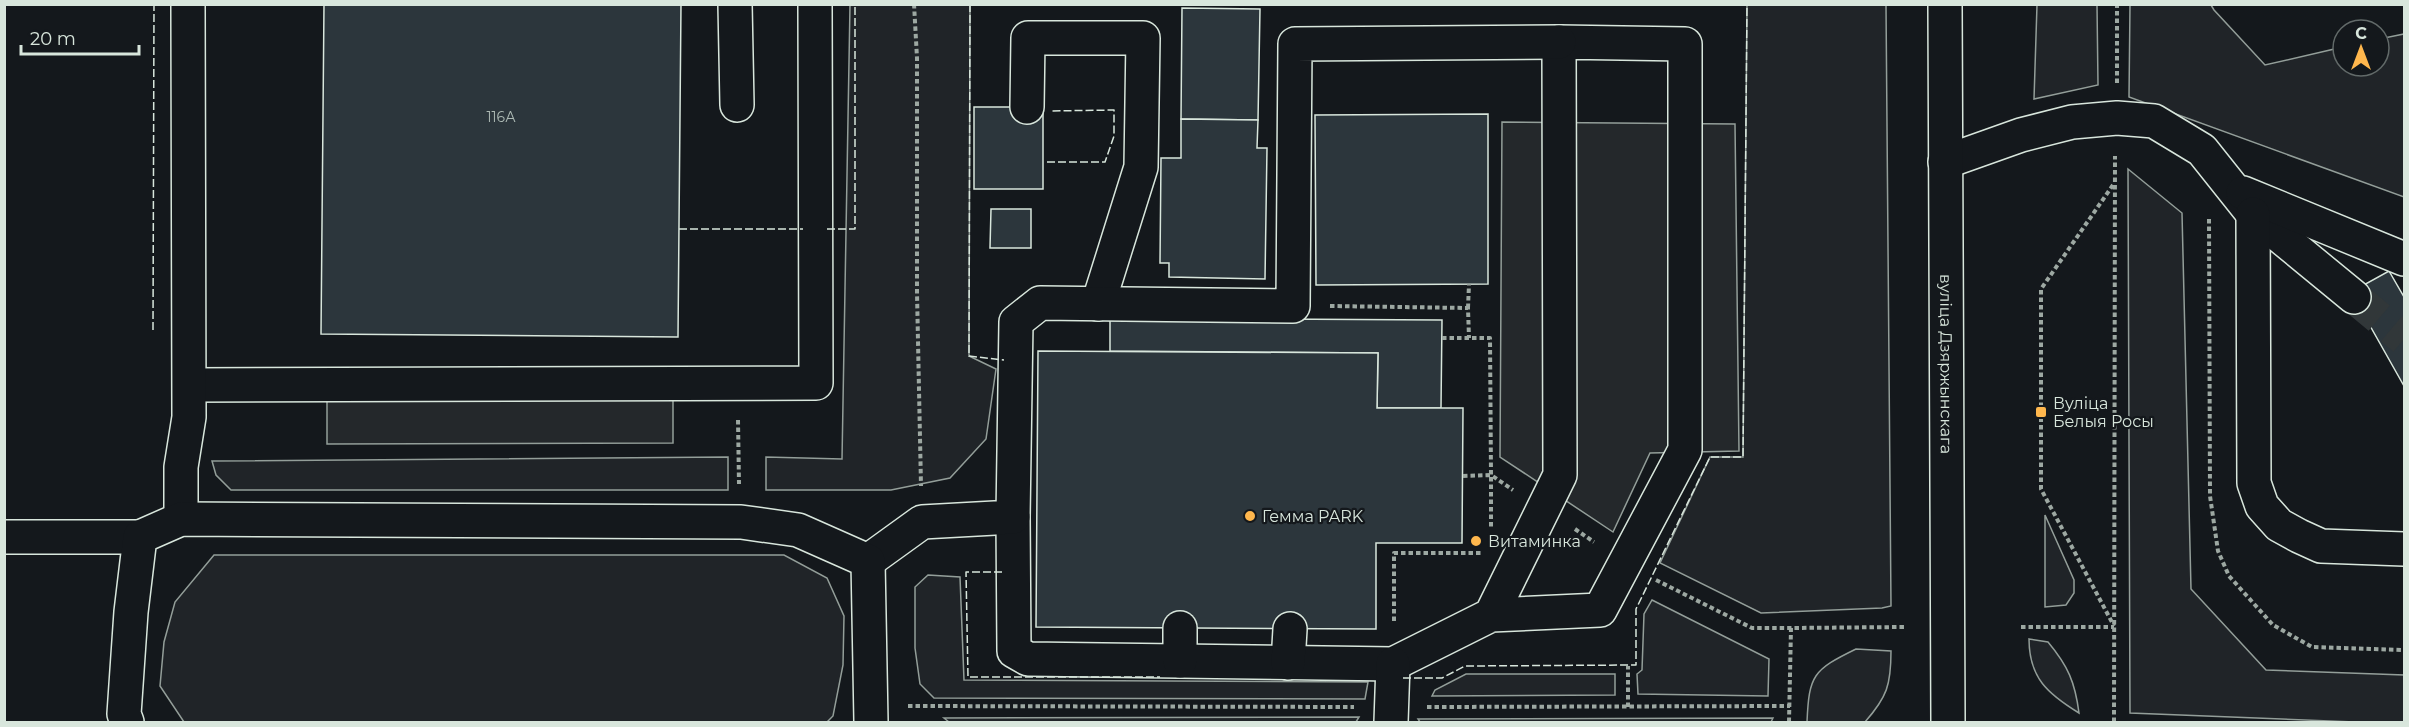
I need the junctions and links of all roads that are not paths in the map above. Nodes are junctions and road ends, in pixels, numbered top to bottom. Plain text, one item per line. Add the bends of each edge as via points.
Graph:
1 (188, 4) edge
2 (735, 4) edge
3 (815, 4) edge
4 (1945, 4) edge
5 (1559, 42) junction
6 (737, 105) dead end
7 (1027, 107) dead end
8 (1945, 162) junction
9 (2233, 189) junction
10 (2253, 214) junction
11 (2404, 259) edge
12 (2354, 297) tunnel mouth
13 (1098, 304) junction
14 (189, 385) junction
15 (1013, 517) junction
16 (181, 519) junction
17 (4, 537) edge
18 (140, 537) junction
19 (2404, 549) edge
20 (868, 561) junction
21 (1491, 615) junction
22 (1180, 628) dead end
23 (1290, 629) dead end
24 (1180, 661) junction
25 (1288, 663) junction
26 (1393, 664) junction
27 (871, 714) edge
28 (1391, 715) edge
29 (128, 723) edge
30 (1948, 723) edge

1 - 14 main road
2 - 6 main road
3 - 14 main road via 816,383
4 - 8 main road, вуліца Дзяржынскага
5 - 13 main road via 1295,44 1293,306
5 - 21 main road via 1560,475
5 - 21 main road via 1685,44 1685,450 1600,610
7 - 13 main road via 1028,38 1143,38 1141,168
8 - 9 main road via 2021,135 2072,123 2117,118 2154,121 2202,150
8 - 30 main road, вуліца Дзяржынскага
9 - 10 main road
9 - 11 main road
10 - 12 main road
10 - 19 main road via 2254,483 2262,506 2279,525 2321,546
13 - 15 main road via 1040,303 1016,322
14 - 16 main road via 189,417 181,467
15 - 20 main road via 922,522
15 - 24 main road via 1014,651 1028,659
16 - 18 main road
16 - 20 main road via 741,522 798,530
17 - 18 main road
18 - 29 main road via 124,714
20 - 27 main road
21 - 26 main road
22 - 24 main road
23 - 25 main road
24 - 25 main road
25 - 26 main road
26 - 28 main road

